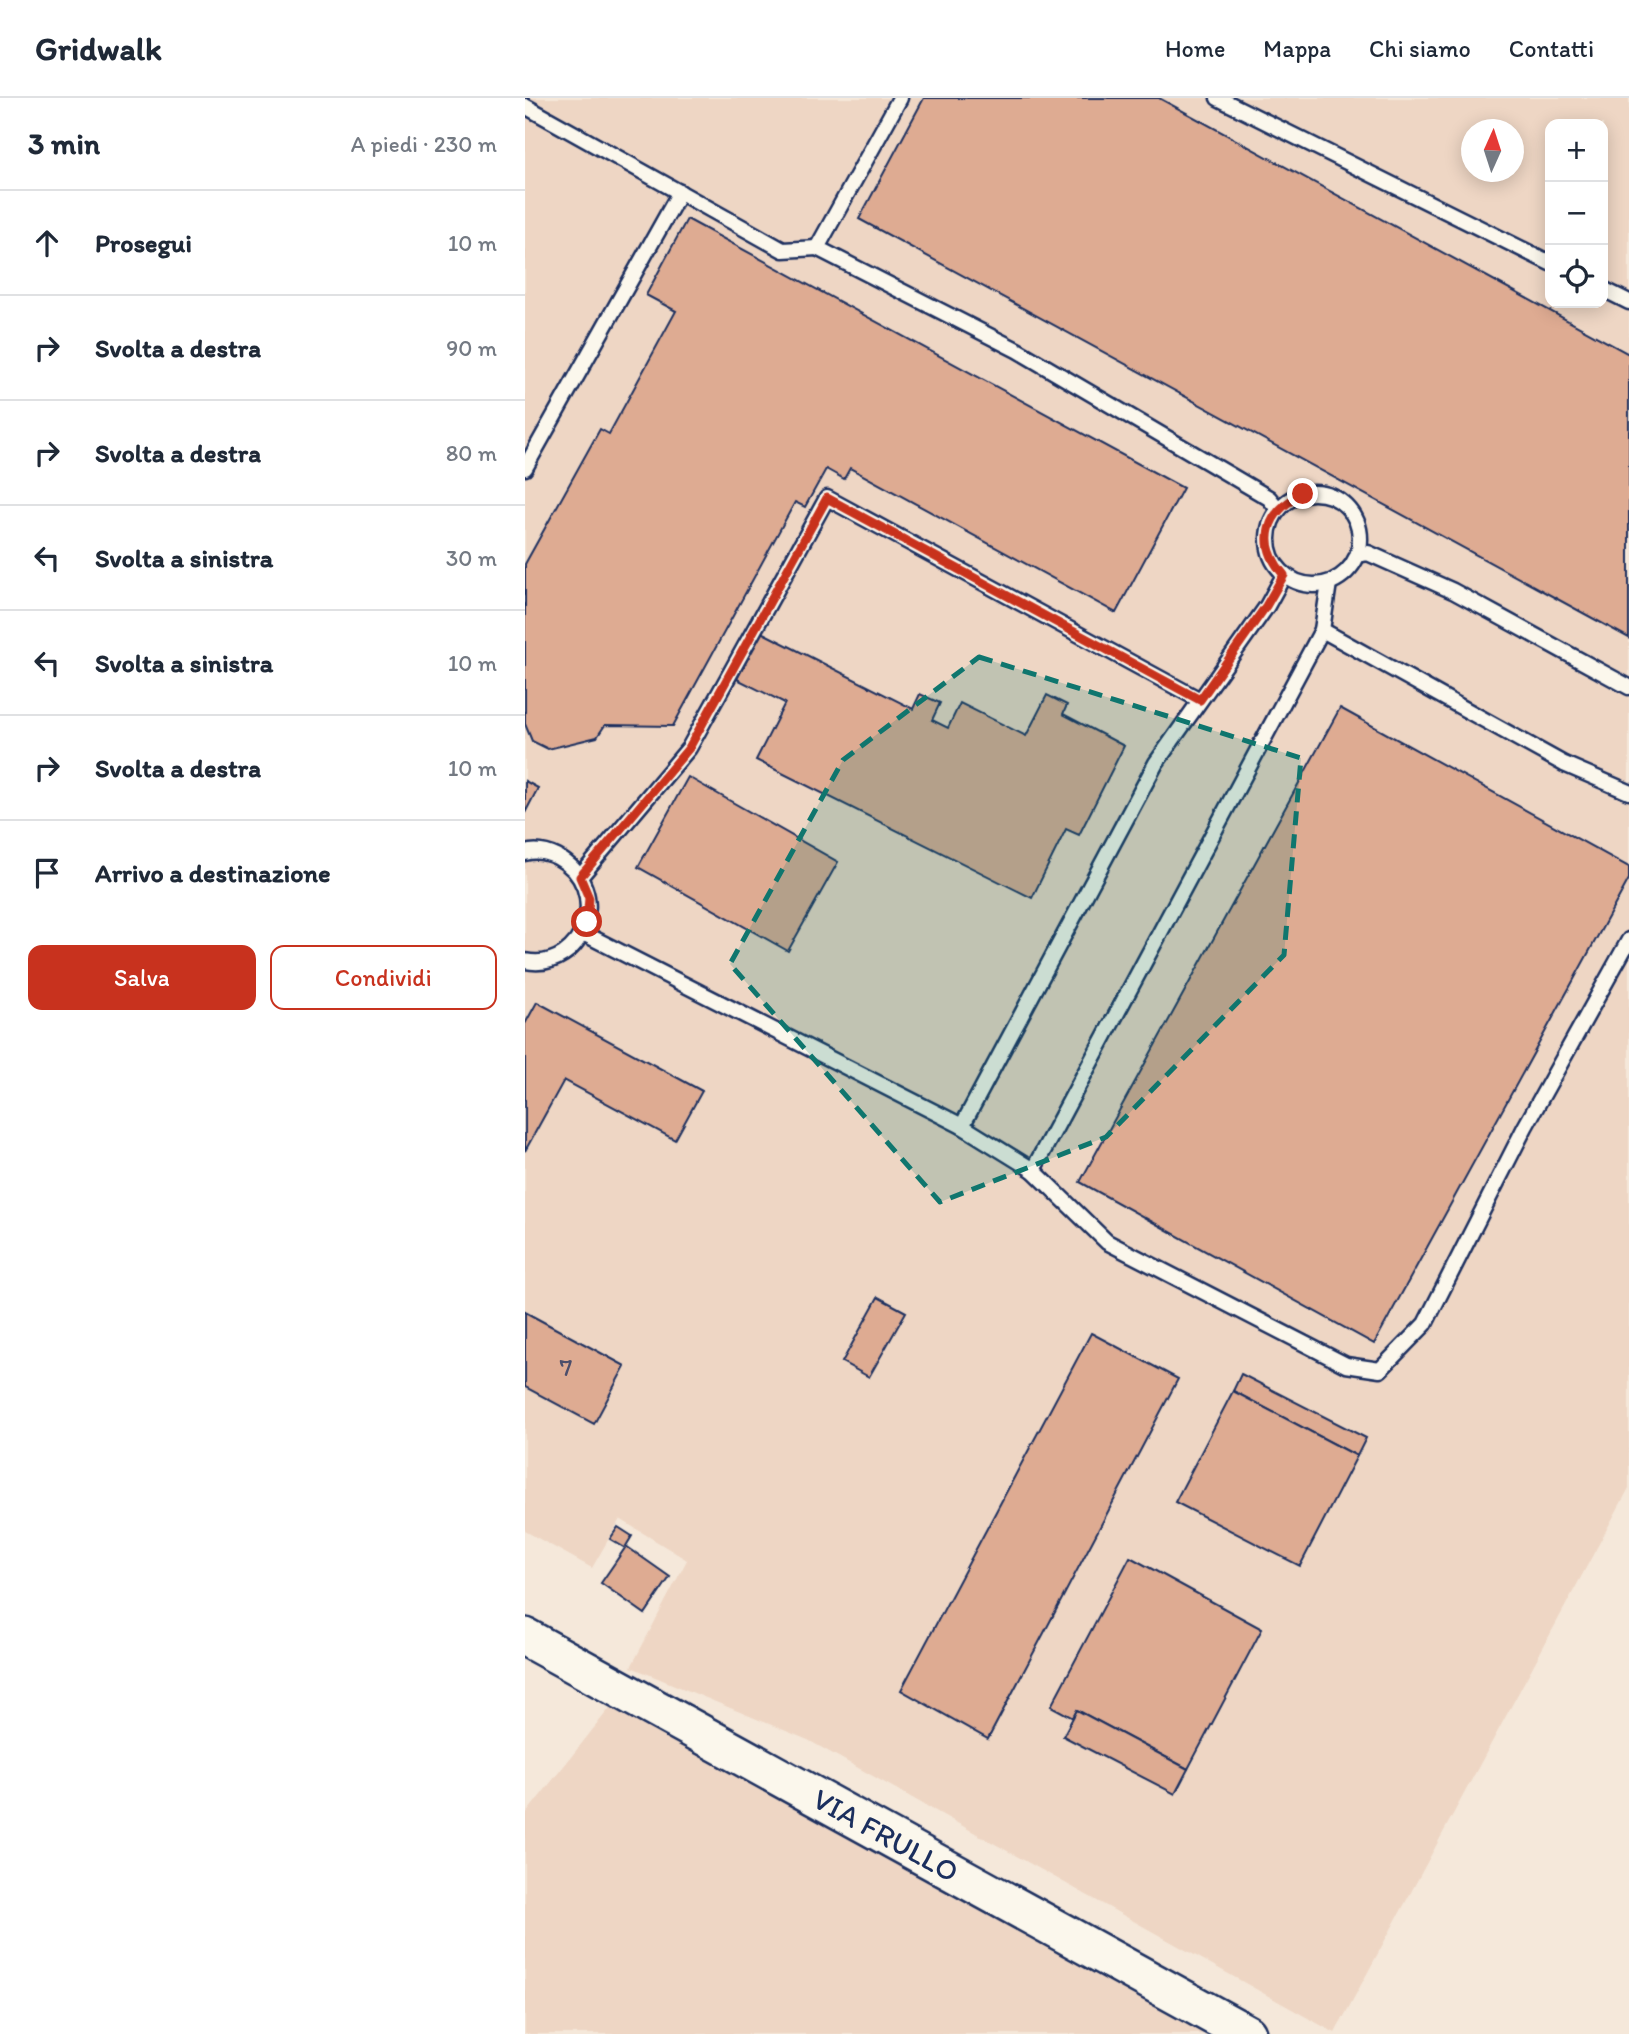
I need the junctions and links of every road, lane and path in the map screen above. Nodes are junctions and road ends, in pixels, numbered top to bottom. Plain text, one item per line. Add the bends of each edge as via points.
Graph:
1 (900, 98) edge
2 (1217, 98) edge
3 (525, 106) edge
4 (680, 192) junction
5 (817, 248) junction
6 (1545, 261) edge
7 (1608, 292) edge
8 (1629, 302) edge
9 (525, 468) edge
10 (1278, 509) junction
11 (1358, 555) junction
12 (1284, 575) junction
13 (1329, 583) junction
14 (1322, 630) junction
15 (1629, 687) edge
16 (1200, 700) junction
17 (1629, 792) edge
18 (525, 853) edge
19 (580, 877) junction
20 (583, 933) junction
21 (1629, 940) edge
22 (525, 961) edge
23 (962, 1126) junction
24 (1033, 1170) junction
25 (525, 1637) edge
26 (1247, 2034) edge

1 - 5 lane
2 - 6 lane
3 - 4 lane
4 - 5 lane via 783,250
4 - 9 lane
5 - 10 lane via 1017,350 1269,498
7 - 8 lane
10 - 11 lane via 1303,494 1319,493 1340,500 1359,526
10 - 12 lane via 1267,536 1273,562
11 - 13 lane via 1343,576
11 - 15 lane via 1368,553 1453,591
12 - 13 lane via 1308,585
12 - 16 lane
13 - 14 lane
14 - 17 lane via 1564,764
14 - 24 lane
16 - 19 lane via 827,498 689,748
16 - 23 lane via 1156,763
18 - 19 lane via 550,854
19 - 20 lane via 589,898
20 - 22 lane via 552,959
20 - 23 lane
21 - 24 lane via 1525,1127 1425,1324 1380,1370 1346,1365 1107,1241
23 - 24 lane
25 - 26 street, VIA FRULLO

